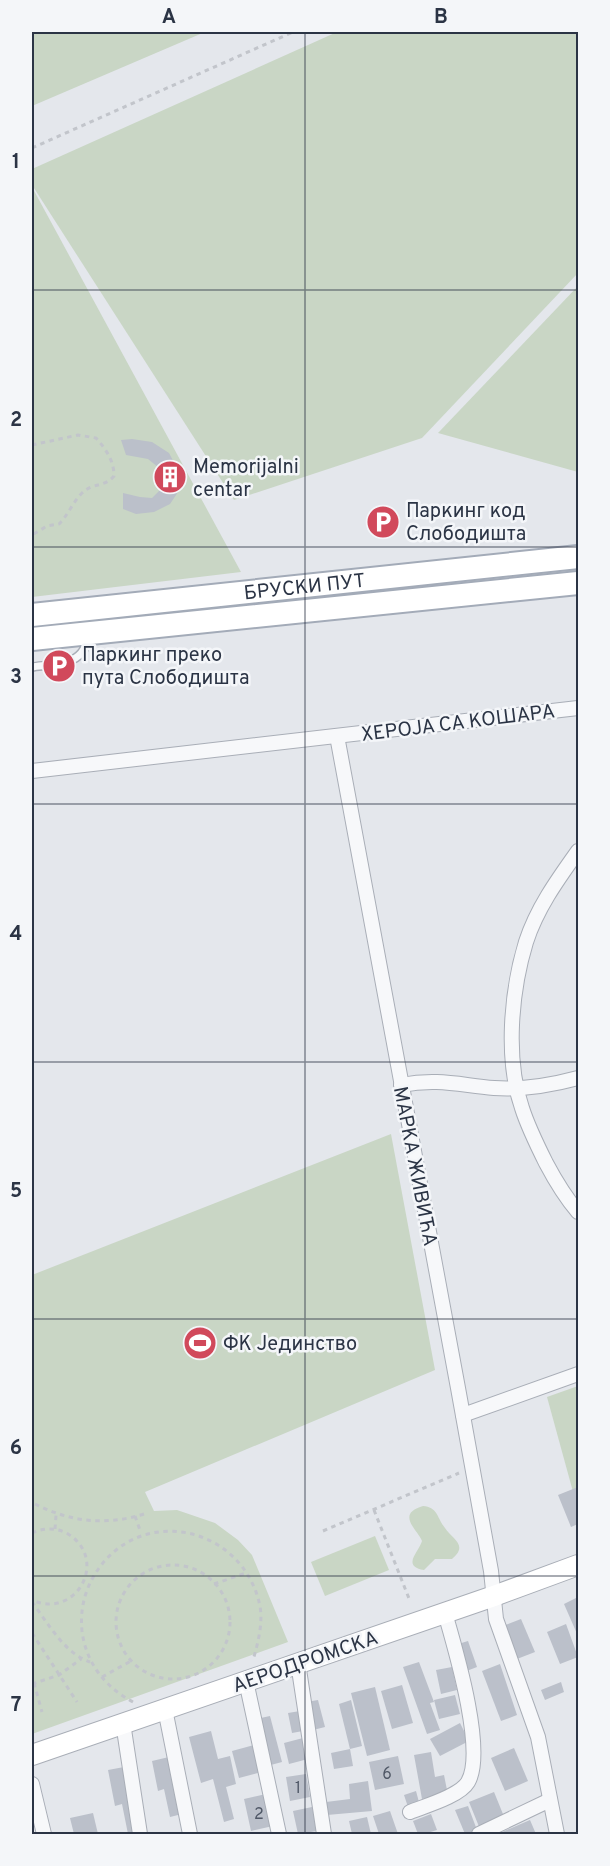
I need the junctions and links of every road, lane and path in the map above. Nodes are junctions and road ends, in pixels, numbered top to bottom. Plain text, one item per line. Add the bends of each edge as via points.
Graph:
1 (293, 32) edge
2 (32, 148) edge
3 (32, 445) edge
4 (32, 535) edge
5 (579, 557) edge
6 (579, 583) edge
7 (32, 615) edge
8 (87, 634) junction
9 (32, 639) edge
10 (32, 667) edge
11 (579, 708) edge
12 (337, 736) junction
13 (32, 771) edge
14 (579, 851) edge
15 (579, 1078) edge
16 (401, 1085) junction
17 (516, 1088) junction
18 (579, 1212) edge
19 (579, 1374) edge
20 (463, 1415) junction
21 (472, 1468) junction
22 (35, 1504) dead end
23 (374, 1510) junction
24 (144, 1514) dead end
25 (56, 1515) junction
26 (135, 1516) junction
27 (54, 1529) junction
28 (323, 1531) dead end
29 (32, 1533) edge
30 (141, 1533) dead end
31 (579, 1565) edge
32 (246, 1573) junction
33 (214, 1584) junction
34 (494, 1596) junction
35 (32, 1601) edge
36 (410, 1601) dead end
37 (445, 1613) junction
38 (32, 1633) edge
39 (81, 1659) junction
40 (253, 1660) dead end
41 (131, 1661) junction
42 (91, 1662) junction
43 (298, 1663) junction
44 (59, 1675) junction
45 (193, 1675) junction
46 (102, 1677) junction
47 (195, 1681) dead end
48 (246, 1681) junction
49 (33, 1684) edge
50 (77, 1702) dead end
51 (136, 1704) dead end
52 (165, 1709) junction
53 (42, 1712) dead end
54 (123, 1723) junction
55 (32, 1755) edge
56 (32, 1784) edge
57 (550, 1800) junction
58 (410, 1812) dead end
59 (44, 1834) edge
60 (140, 1834) edge
61 (190, 1834) edge
62 (279, 1834) edge
63 (324, 1834) edge
64 (479, 1834) edge
65 (557, 1834) edge

1 - 2 path
3 - 4 path via 78,435 96,438 114,466 114,476 108,483 92,486 81,494 59,524
5 - 7 main road, БРУСКИ ПУТ
6 - 8 main road, БРУСКИ ПУТ
8 - 9 main road, БРУСКИ ПУТ
8 - 10 lane via 84,650 70,662
11 - 12 street, ХЕРОЈА СА КОШАРА
12 - 13 street, ХЕРОЈА СА КОШАРА
12 - 16 street, МАРКА ЖИВИЋА
14 - 17 street via 552,887 526,940 512,1014
15 - 17 street
16 - 17 street via 442,1081
16 - 20 street, МАРКА ЖИВИЋА
17 - 18 street via 533,1138 553,1176
19 - 20 street
20 - 21 street, МАРКА ЖИВИЋА
21 - 23 path
21 - 34 street, МАРКА ЖИВИЋА
22 - 25 path
23 - 28 path
23 - 36 path
24 - 26 path
25 - 26 path via 88,1521
25 - 27 path
26 - 30 path
27 - 29 path
27 - 35 path via 74,1538 82,1547 87,1559 85,1578 76,1594 65,1601
31 - 34 street, АЕРОДРОМСКА
32 - 33 path
32 - 40 path via 260,1608 260,1637
32 - 42 path via 235,1557 211,1540 184,1531 155,1532 127,1542 103,1560 87,1586 81,1616 84,1646
33 - 41 path via 206,1575 188,1567 168,1565 149,1570 133,1581 116,1613 122,1649
33 - 45 path via 228,1607 230,1626 226,1644 217,1659
34 - 37 street, АЕРОДРОМСКА
34 - 57 street, МАРКА ЖИВИЋА via 496,1619 538,1737
35 - 39 path
37 - 43 street, АЕРОДРОМСКА
37 - 58 street via 472,1728 471,1773 462,1788
38 - 44 path
39 - 42 path
39 - 44 path
41 - 45 path via 149,1674 167,1679
41 - 46 path
42 - 46 path
43 - 48 street, АЕРОДРОМСКА
43 - 63 street
44 - 49 path
44 - 50 path
45 - 47 path
46 - 51 path
48 - 52 street, АЕРОДРОМСКА
48 - 62 street
49 - 53 path
52 - 54 street, АЕРОДРОМСКА
52 - 61 street
54 - 55 street, АЕРОДРОМСКА
54 - 60 street
56 - 59 street
57 - 64 street
57 - 65 street, МАРКА ЖИВИЋА

